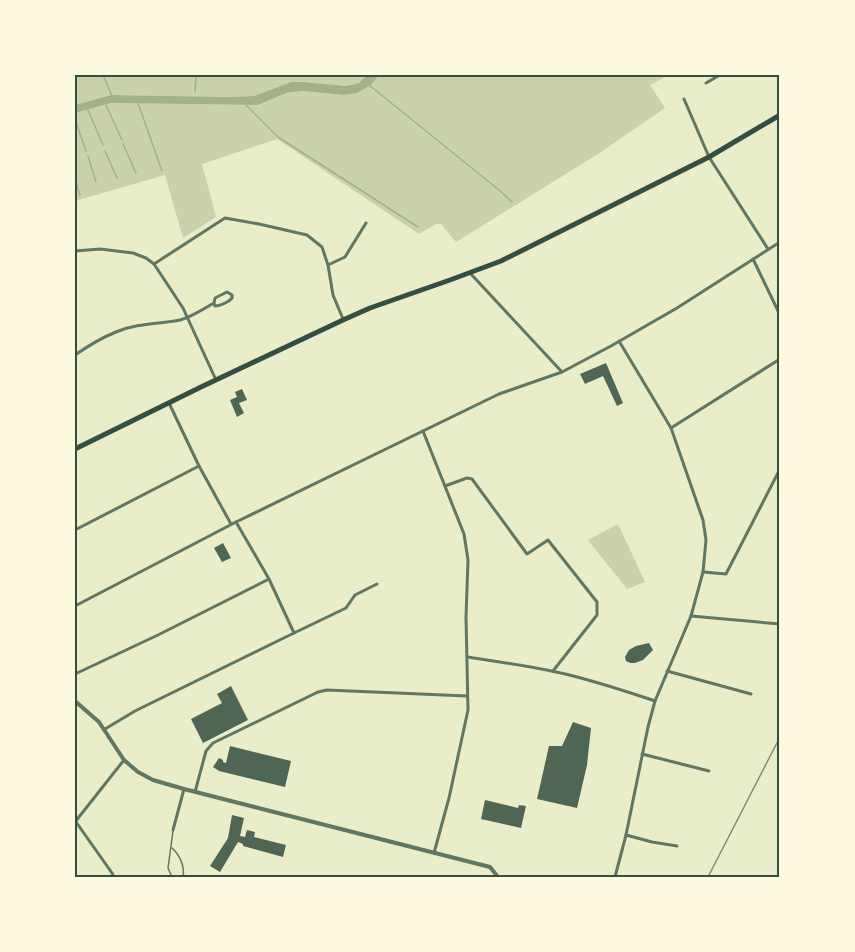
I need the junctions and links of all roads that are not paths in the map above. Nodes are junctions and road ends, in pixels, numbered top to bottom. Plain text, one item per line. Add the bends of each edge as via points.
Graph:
1 (720, 75) edge
2 (706, 83) dead end
3 (684, 99) dead end
4 (780, 115) edge
5 (709, 157) junction
6 (366, 223) dead end
7 (780, 242) edge
8 (768, 249) junction
9 (75, 251) edge
10 (753, 259) junction
11 (154, 264) junction
12 (328, 265) junction
13 (470, 273) junction
14 (214, 303) junction
15 (780, 315) edge
16 (187, 318) junction
17 (343, 320) junction
18 (619, 341) junction
19 (75, 355) edge
20 (780, 359) edge
21 (562, 372) junction
22 (216, 380) junction
23 (169, 403) junction
24 (671, 428) junction
25 (423, 430) junction
26 (75, 449) edge
27 (200, 466) junction
28 (780, 469) edge
29 (445, 486) junction
30 (236, 522) junction
31 (231, 525) junction
32 (75, 530) edge
33 (703, 572) junction
34 (269, 579) junction
35 (377, 584) dead end
36 (75, 606) edge
37 (691, 616) junction
38 (780, 624) edge
39 (294, 633) junction
40 (467, 657) junction
41 (553, 671) junction
42 (667, 671) junction
43 (75, 674) edge
44 (751, 694) dead end
45 (467, 696) junction
46 (75, 701) edge
47 (655, 701) junction
48 (105, 729) junction
49 (642, 754) junction
50 (124, 760) junction
51 (709, 771) dead end
52 (184, 789) junction
53 (195, 792) junction
54 (76, 822) edge
55 (173, 830) joint
56 (626, 835) junction
57 (677, 846) dead end
58 (171, 848) junction
59 (434, 853) junction
60 (114, 877) edge
61 (172, 877) edge
62 (183, 877) edge
63 (498, 877) edge
64 (615, 877) edge

1 - 2 street
3 - 5 street
4 - 5 main road
5 - 8 street
5 - 13 main road
6 - 12 street via 345,257
7 - 8 street
8 - 10 street
9 - 11 street via 133,253
10 - 15 street
10 - 18 street
11 - 12 street via 225,218 307,235 322,247
11 - 16 street
12 - 17 street via 333,295
13 - 17 main road
13 - 21 street
14 - 14 street via 218,306 231,301 232,295 227,292 215,298
14 - 16 street
16 - 19 street via 117,331
16 - 22 street
17 - 22 main road
18 - 21 street
18 - 24 street
20 - 24 street
21 - 25 street via 499,394
22 - 23 main road
23 - 26 main road
23 - 27 street
24 - 33 street via 703,520
25 - 29 street
25 - 30 street
27 - 31 street
27 - 32 street
28 - 33 street via 726,574
29 - 40 street via 464,534 468,560
29 - 41 street via 472,479 527,554 548,540 597,602 597,615
30 - 31 street
30 - 34 street
31 - 36 street
33 - 37 street
34 - 39 street
34 - 43 street
35 - 39 street via 355,595 346,608
37 - 38 street
37 - 42 street
39 - 48 street
40 - 41 street
40 - 45 street
41 - 47 street
42 - 44 street
42 - 47 street
45 - 53 street via 318,692 213,743 206,751
45 - 59 street via 467,718
46 - 48 street
47 - 49 street
48 - 50 street
49 - 51 street
49 - 56 street
50 - 52 street via 153,780
50 - 54 street
52 - 53 street
52 - 55 street
53 - 59 street
54 - 60 street
55 - 58 lane
56 - 57 street
56 - 64 street
58 - 61 lane via 168,868
58 - 62 lane via 184,867
59 - 63 street via 490,867

